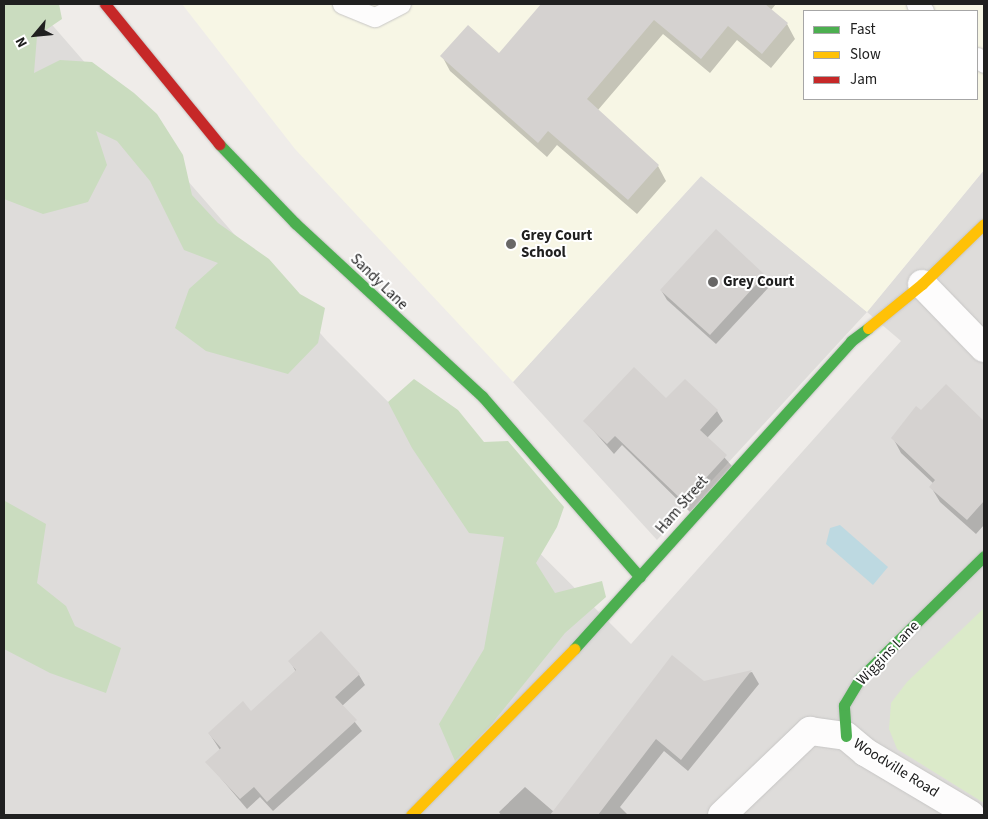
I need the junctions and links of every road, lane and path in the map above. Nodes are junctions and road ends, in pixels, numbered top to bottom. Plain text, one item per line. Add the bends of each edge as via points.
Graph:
1 (105, 4) edge
2 (342, 4) edge
3 (401, 4) edge
4 (984, 224) edge
5 (922, 284) junction
6 (984, 348) edge
7 (984, 556) edge
8 (640, 577) junction
9 (846, 736) junction
10 (411, 815) edge
11 (722, 815) edge
12 (971, 815) edge

1 - 8 street, Sandy Lane via 207,132 295,223 482,396
2 - 3 lane via 375,17
4 - 5 street, Ham Street
5 - 6 street
5 - 8 street, Ham Street via 851,341
7 - 9 street, Wiggins Lane via 860,678 844,705
8 - 10 street, Ham Street via 540,686
9 - 11 street via 810,731
9 - 12 street, Woodville Road via 865,752

